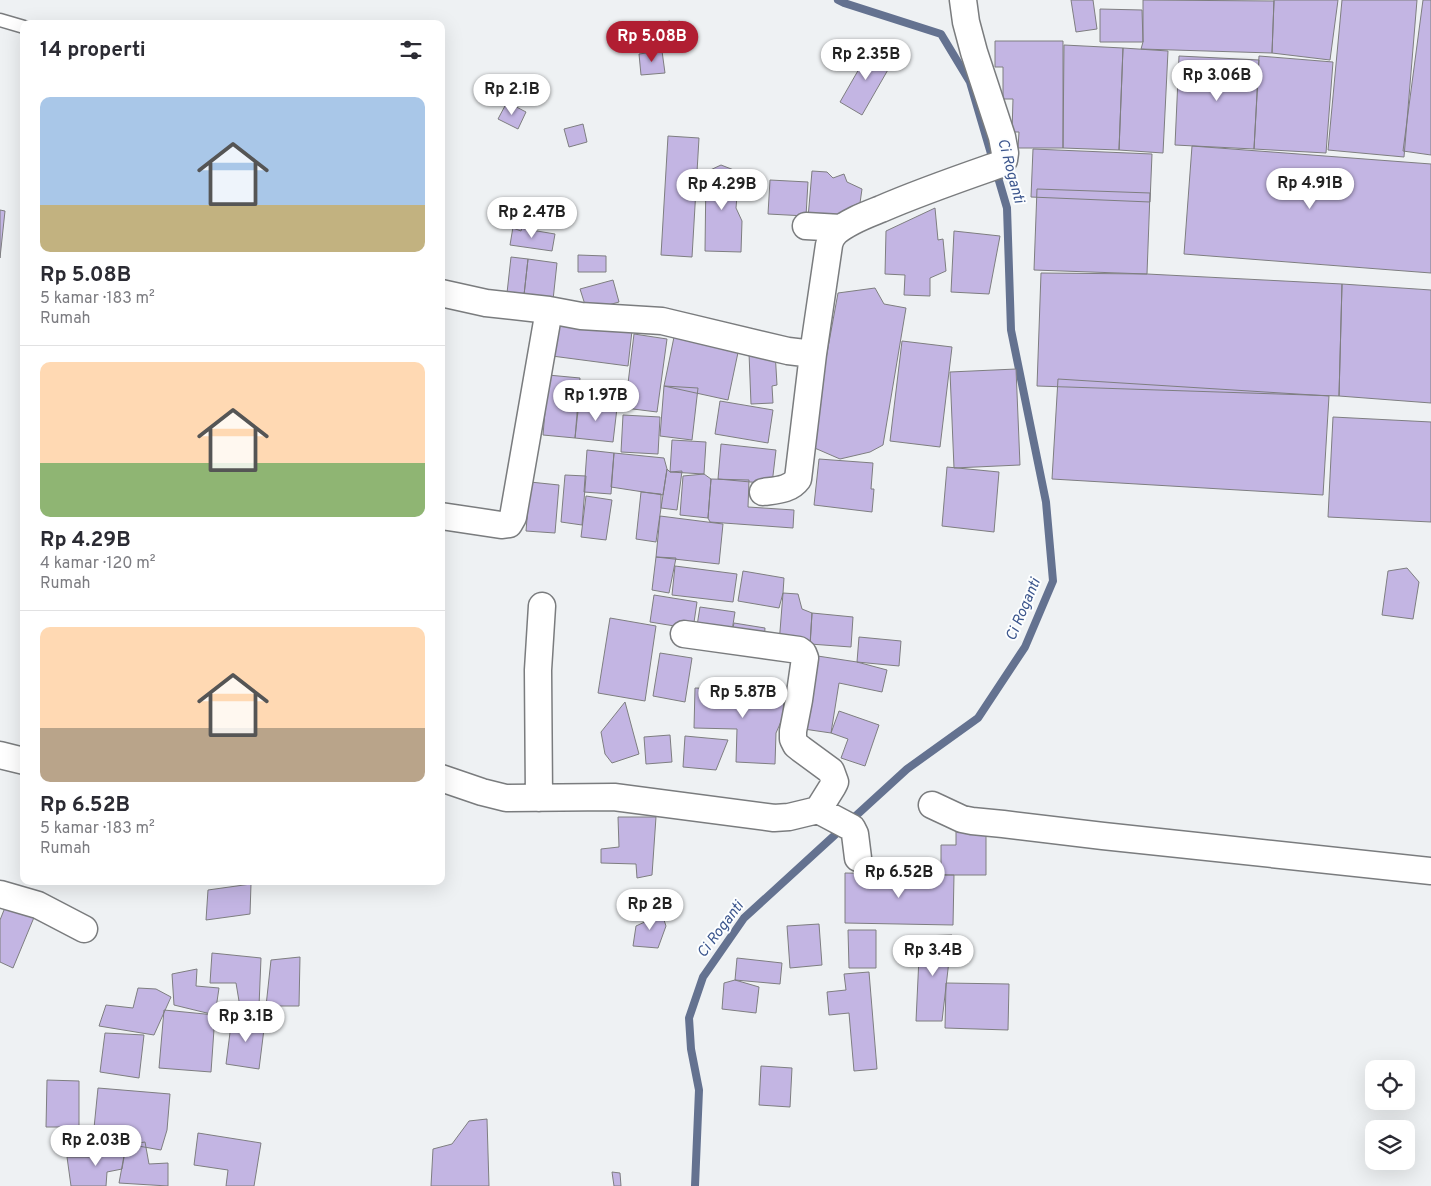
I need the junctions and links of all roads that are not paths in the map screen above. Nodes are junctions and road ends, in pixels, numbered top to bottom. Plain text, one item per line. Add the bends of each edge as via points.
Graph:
1 (963, 0) edge
2 (0, 20) edge
3 (20, 26) edge
4 (806, 226) dead end
5 (842, 228) junction
6 (445, 294) edge
7 (549, 310) junction
8 (813, 354) junction
9 (763, 492) dead end
10 (445, 517) edge
11 (542, 606) dead end
12 (684, 634) dead end
13 (0, 755) edge
14 (20, 760) edge
15 (445, 779) edge
16 (539, 798) junction
17 (932, 805) dead end
18 (834, 819) junction
19 (858, 858) dead end
20 (1431, 871) edge
21 (0, 894) edge
22 (84, 929) dead end

1 - 5 street via 974,52 1002,137 1004,160 906,198
2 - 3 lane
4 - 5 street
5 - 8 street via 831,238 829,245
6 - 7 street via 486,304
7 - 8 street via 581,316 662,321
7 - 10 street via 513,517 509,524 501,525
8 - 9 street via 798,479 787,488
11 - 16 street via 538,670
12 - 18 street via 803,652 805,658 793,739 796,745 831,771 835,782
13 - 14 street
15 - 16 street via 506,798
16 - 18 street via 614,797 774,818
17 - 20 street via 962,820
18 - 19 street via 855,834
21 - 22 street via 38,905

